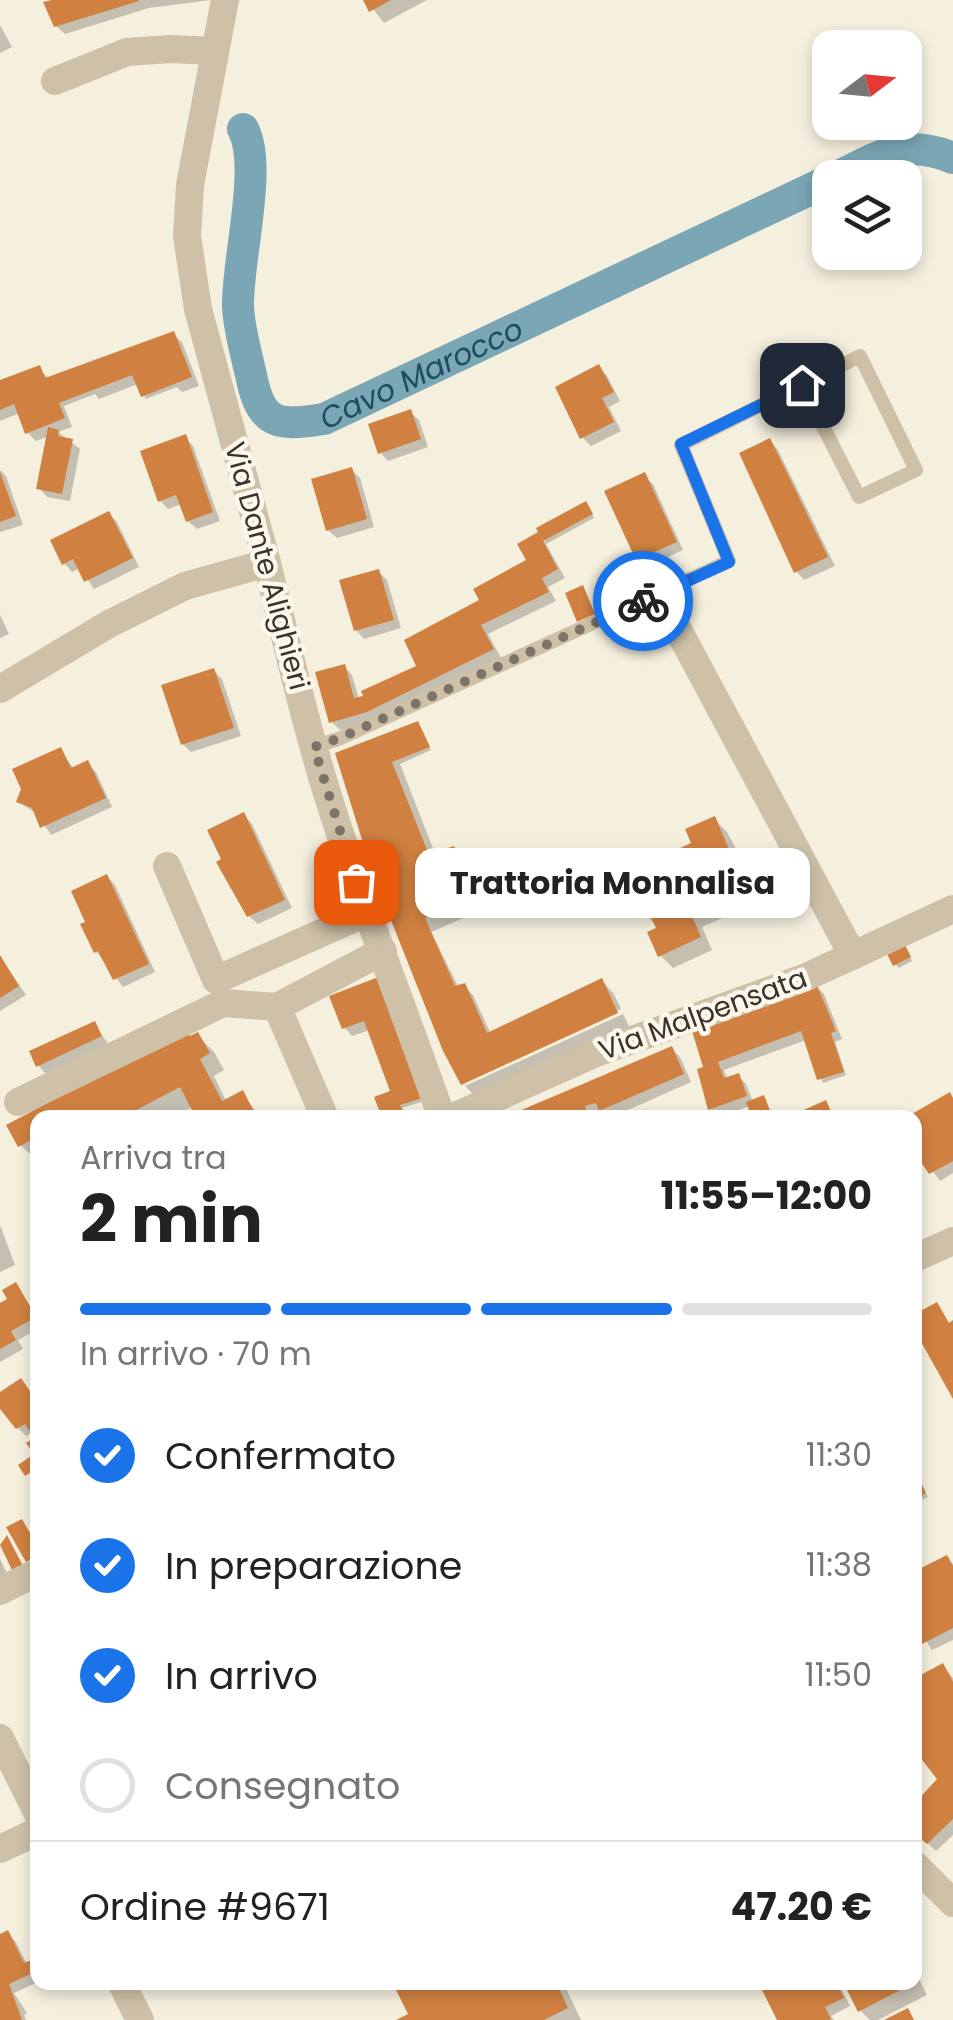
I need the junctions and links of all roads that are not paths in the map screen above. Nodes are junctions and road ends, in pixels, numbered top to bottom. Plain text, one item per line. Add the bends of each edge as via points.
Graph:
1 (224, 0) edge
2 (214, 51) junction
3 (54, 81) dead end
4 (802, 385) junction
5 (267, 563) junction
6 (659, 594) junction
7 (0, 689) edge
8 (314, 747) junction
9 (167, 866) dead end
10 (953, 909) edge
11 (366, 913) junction
12 (384, 951) junction
13 (853, 956) junction
14 (277, 1007) junction
15 (18, 1102) dead end
16 (322, 1110) edge
17 (439, 1110) edge
18 (469, 1110) edge
19 (953, 1240) edge
20 (922, 1255) edge
21 (30, 1576) edge
22 (0, 1591) edge
23 (0, 1738) edge
24 (30, 1798) edge
25 (30, 1835) edge
26 (0, 1849) edge
27 (922, 1872) edge
28 (953, 1903) edge
29 (125, 1990) edge
30 (140, 2020) edge

1 - 2 street, Via Dante Alighieri
2 - 3 street via 127,52
2 - 5 street, Via Dante Alighieri via 187,236 198,309
4 - 4 lane via 859,497 916,470 860,356
4 - 6 lane via 681,444 729,562
5 - 7 street via 185,586
5 - 8 street, Via Dante Alighieri
6 - 8 lane
6 - 13 street
8 - 11 street, Via Dante Alighieri
9 - 11 street via 216,980
10 - 13 street, Via Malpensata
11 - 12 street, Via Dante Alighieri
12 - 14 street
12 - 17 street, Via Dante Alighieri
13 - 18 street, Via Malpensata via 596,1053
14 - 15 street via 223,1003
14 - 16 street
19 - 20 street
21 - 22 street
23 - 24 street
25 - 26 street
27 - 28 street
29 - 30 street

